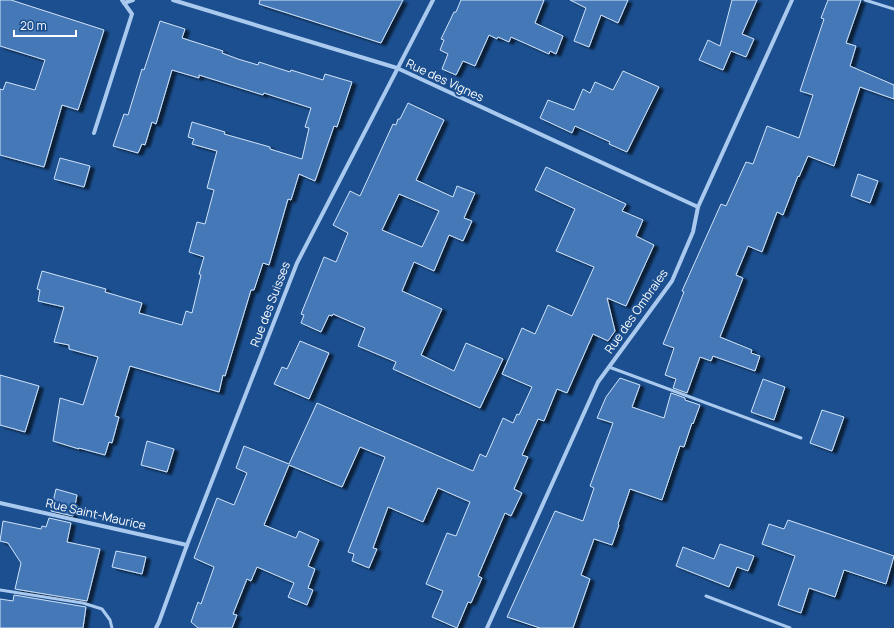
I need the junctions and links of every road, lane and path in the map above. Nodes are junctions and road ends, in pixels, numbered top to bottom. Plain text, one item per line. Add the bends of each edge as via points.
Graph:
1 (133, 0) edge
2 (173, 0) edge
3 (433, 0) edge
4 (792, 0) edge
5 (865, 0) edge
6 (123, 1) edge
7 (894, 9) edge
8 (397, 68) junction
9 (94, 132) dead end
10 (698, 207) junction
11 (609, 367) junction
12 (801, 438) dead end
13 (0, 503) edge
14 (187, 545) junction
15 (0, 590) edge
16 (706, 596) dead end
17 (112, 628) edge
18 (156, 628) edge
19 (487, 628) edge
20 (790, 628) edge

1 - 6 street
2 - 8 street, Rue des Vignes
3 - 8 street, Rue des Suisses
4 - 10 street, Rue des Ombraies
5 - 7 lane
6 - 9 street via 132,14
8 - 10 street, Rue des Vignes
8 - 14 street, Rue des Suisses via 297,263
10 - 11 street, Rue des Ombraies via 693,232 672,281
11 - 12 lane
11 - 19 street, Rue des Ombraies via 598,382
13 - 14 street, Rue Saint-Maurice
14 - 18 street, Rue des Suisses
15 - 17 lane via 83,603 102,609
16 - 20 lane

